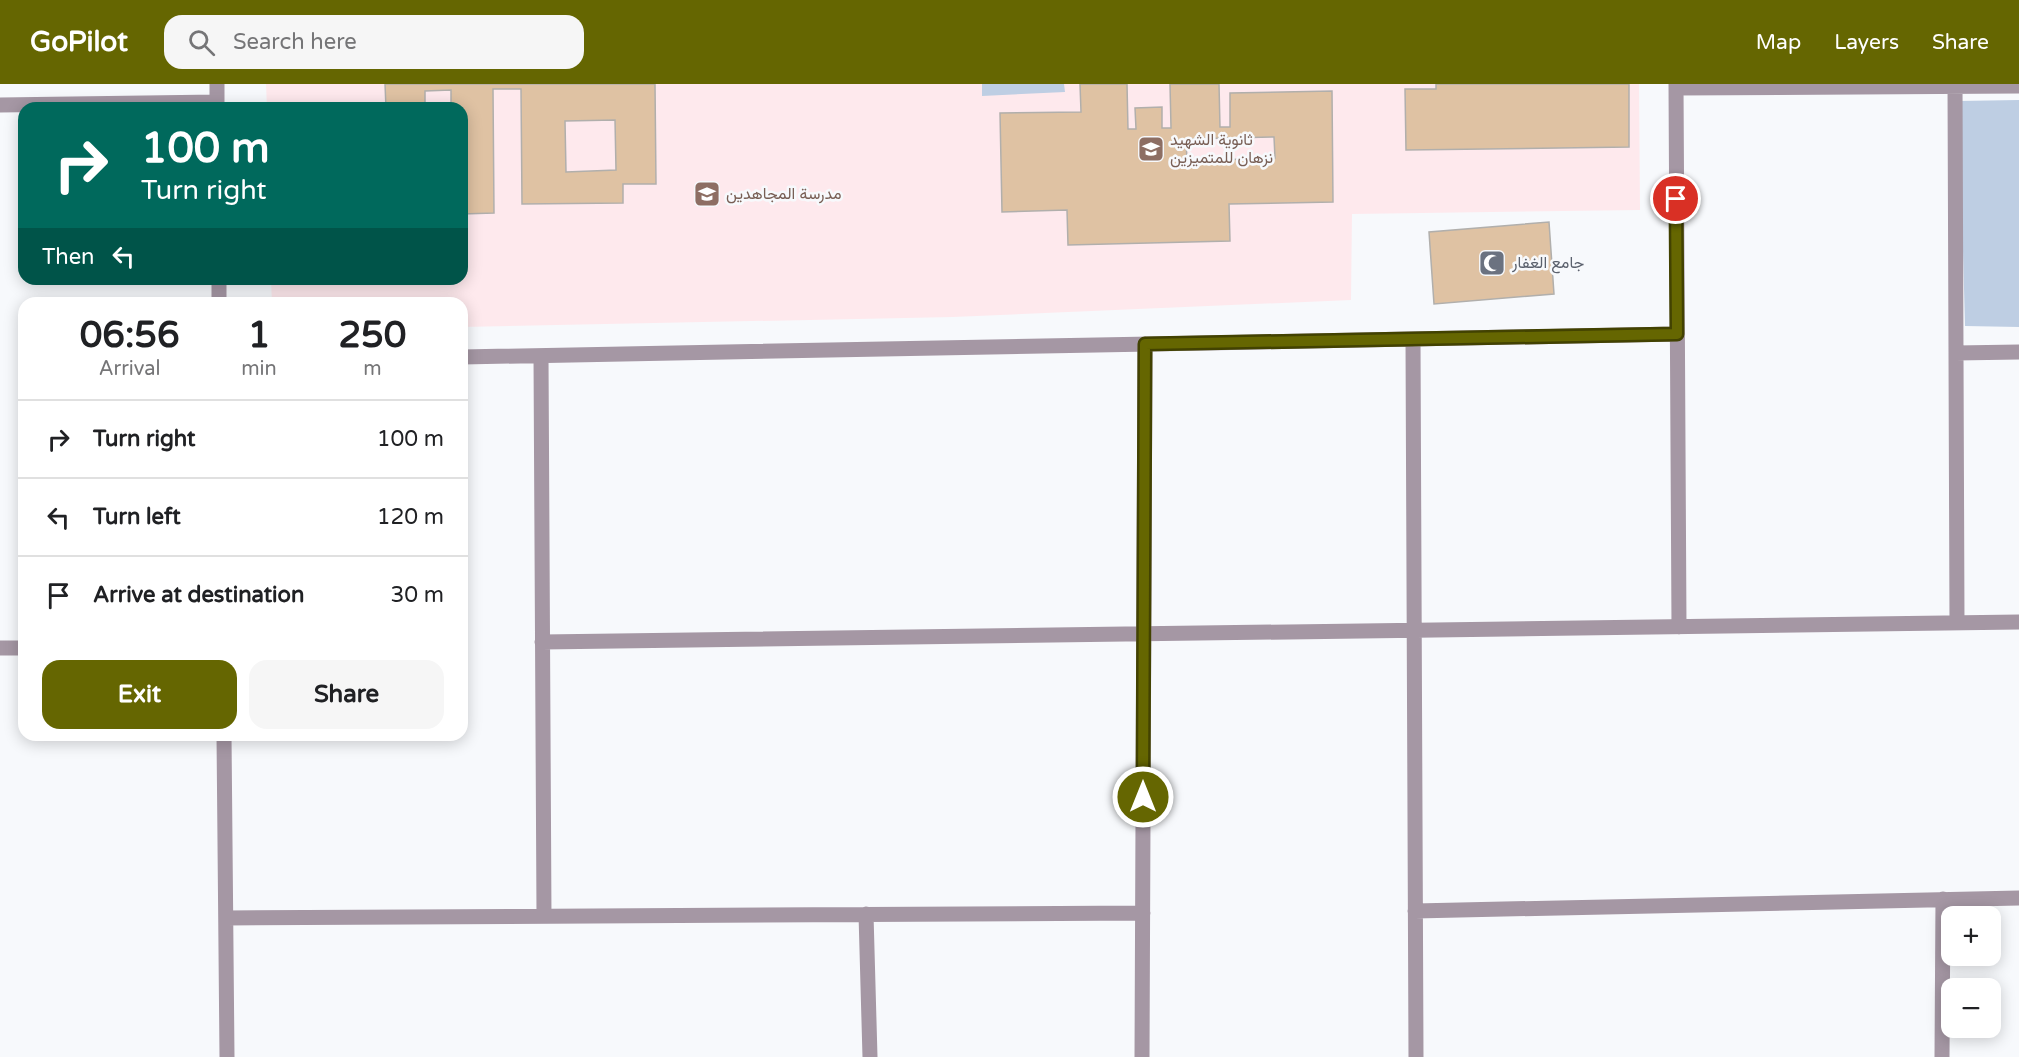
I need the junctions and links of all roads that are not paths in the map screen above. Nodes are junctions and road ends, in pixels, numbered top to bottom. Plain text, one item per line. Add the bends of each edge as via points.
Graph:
1 (217, 84) edge
2 (1955, 85) edge
3 (1676, 86) edge
4 (2019, 86) edge
5 (217, 102) edge
6 (0, 105) edge
7 (18, 105) edge
8 (1677, 334) junction
9 (1413, 339) junction
10 (1145, 344) junction
11 (2019, 352) edge
12 (1956, 353) junction
13 (541, 356) junction
14 (468, 357) edge
15 (2019, 622) edge
16 (1957, 623) junction
17 (1679, 627) junction
18 (1413, 630) junction
19 (1144, 634) junction
20 (542, 642) junction
21 (0, 648) edge
22 (18, 648) edge
23 (224, 741) edge
24 (2019, 898) edge
25 (1943, 899) junction
26 (1415, 911) junction
27 (1143, 913) junction
28 (866, 914) junction
29 (544, 916) junction
30 (226, 918) junction
31 (227, 1057) edge
32 (870, 1057) edge
33 (1142, 1057) edge
34 (1416, 1057) edge
35 (1942, 1057) edge

1 - 5 street
2 - 3 street
2 - 4 street
2 - 12 street
3 - 8 street
6 - 7 street
8 - 9 street
8 - 17 street
9 - 10 street
9 - 18 street
10 - 13 street
10 - 19 street
11 - 12 street
12 - 16 street
13 - 14 street
13 - 20 street
15 - 16 street
16 - 17 street
17 - 18 street
18 - 19 street
18 - 26 street
19 - 20 street
19 - 27 street
20 - 29 street
21 - 22 street
23 - 30 street
24 - 25 street
25 - 26 street
25 - 35 street
26 - 34 street
27 - 28 street
27 - 33 street
28 - 29 street
28 - 32 street
29 - 30 street
30 - 31 street

